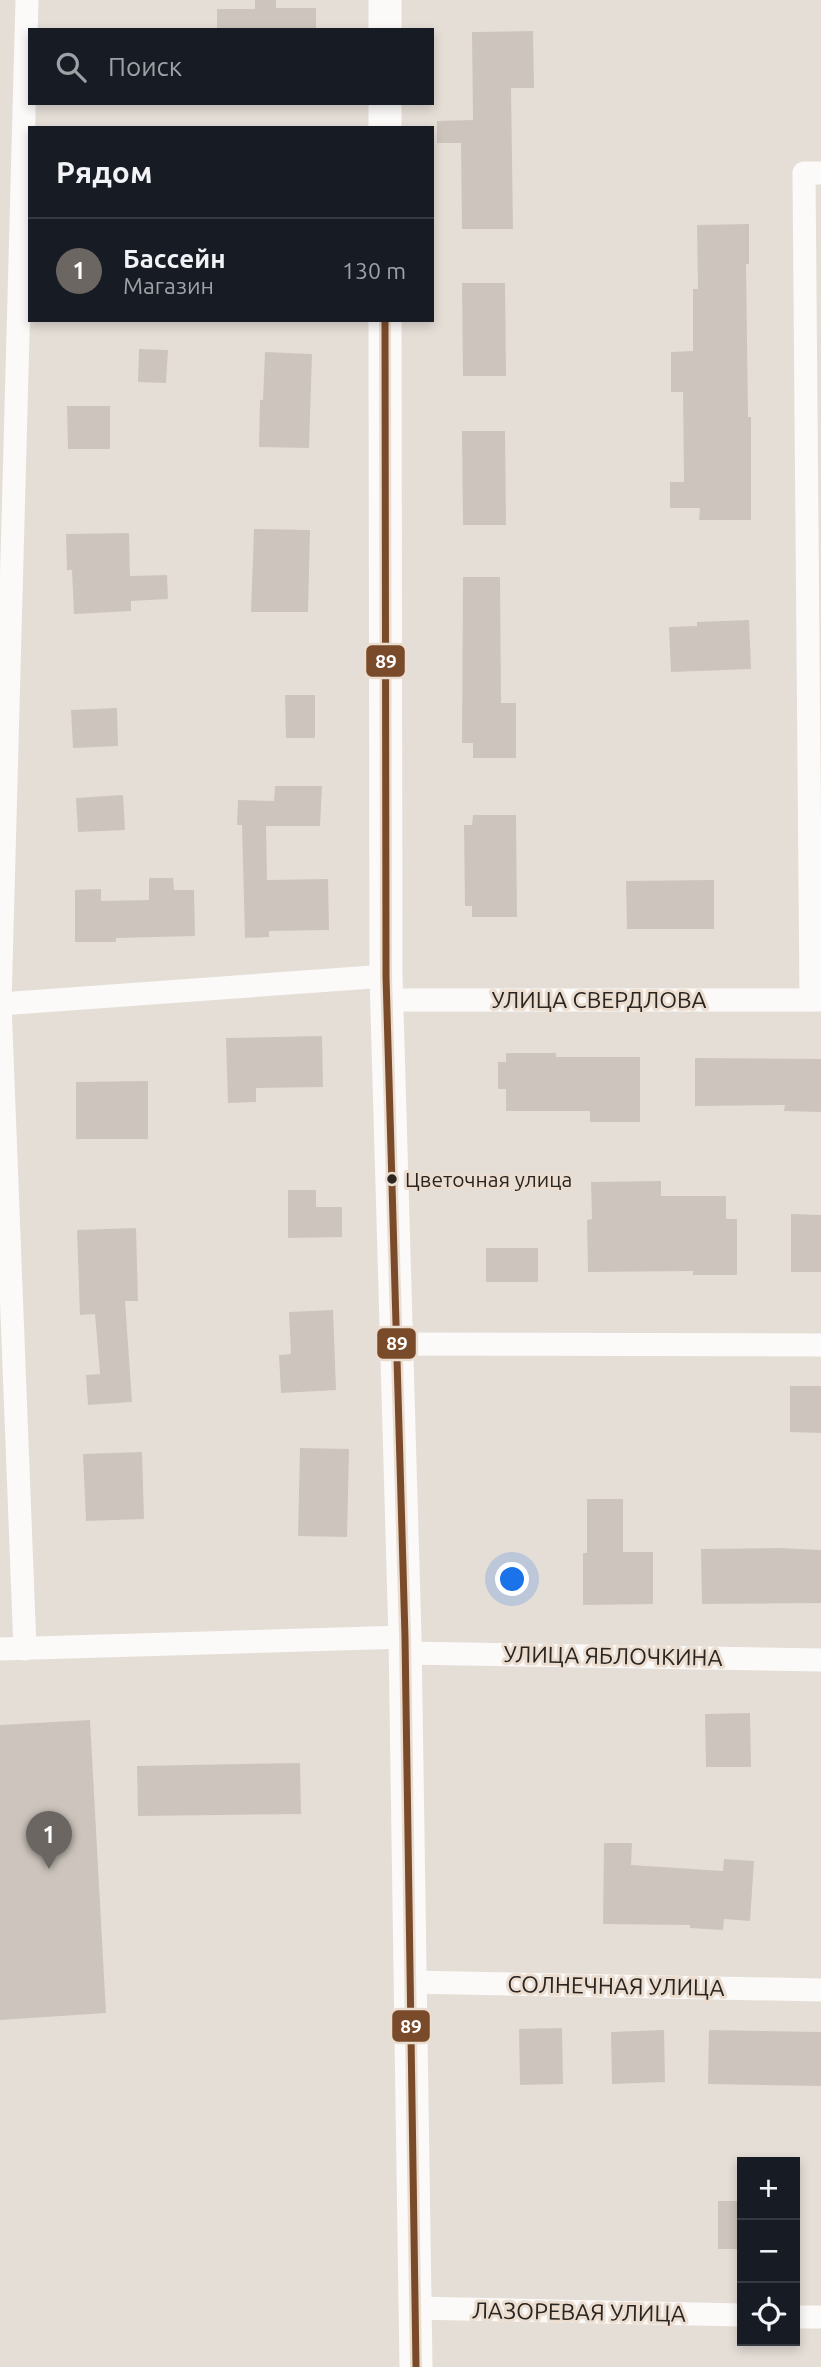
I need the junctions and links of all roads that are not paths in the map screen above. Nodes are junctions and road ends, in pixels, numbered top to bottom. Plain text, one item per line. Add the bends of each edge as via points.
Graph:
1 (27, 0) edge
2 (385, 0) edge
3 (385, 28) edge
4 (385, 105) edge
5 (385, 126) edge
6 (813, 173) edge
7 (386, 322) edge
8 (814, 603) edge
9 (386, 988) junction
10 (816, 1000) edge
11 (0, 1004) edge
12 (397, 1345) junction
13 (821, 1345) edge
14 (405, 1645) junction
15 (25, 1648) junction
16 (0, 1649) edge
17 (821, 1660) edge
18 (410, 1982) junction
19 (821, 1990) edge
20 (415, 2308) junction
21 (737, 2315) edge
22 (800, 2317) edge
23 (821, 2317) edge
24 (416, 2367) edge

1 - 11 street
2 - 3 street
4 - 5 street
6 - 8 street, УЛИЦА СВЕРДЛОВА
7 - 9 street
8 - 10 street, УЛИЦА СВЕРДЛОВА
9 - 10 street, УЛИЦА СВЕРДЛОВА
9 - 11 street, УЛИЦА СВЕРДЛОВА
9 - 12 street
11 - 15 street
12 - 13 street
12 - 14 street
14 - 15 street, УЛИЦА ЯБЛОЧКИНА
14 - 17 street, УЛИЦА ЯБЛОЧКИНА
14 - 18 street
15 - 16 street, УЛИЦА ЯБЛОЧКИНА
18 - 19 street, СОЛНЕЧНАЯ УЛИЦА
18 - 20 street
20 - 21 street, ЛАЗОРЕВАЯ УЛИЦА
20 - 24 street
22 - 23 street

